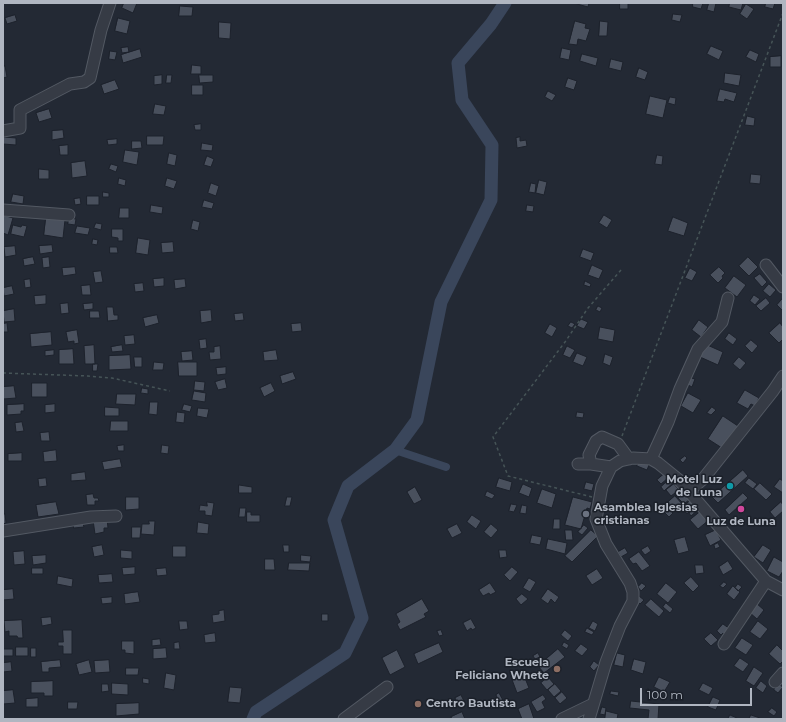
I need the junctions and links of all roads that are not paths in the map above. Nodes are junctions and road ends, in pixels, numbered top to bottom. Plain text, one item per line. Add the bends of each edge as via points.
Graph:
1 (110, 3) edge
2 (3, 131) edge
3 (3, 210) edge
4 (69, 215) dead end
5 (766, 265) dead end
6 (783, 287) edge
7 (728, 298) dead end
8 (783, 376) edge
9 (629, 458) junction
10 (651, 459) junction
11 (578, 464) dead end
12 (591, 464) junction
13 (611, 468) junction
14 (689, 491) junction
15 (116, 516) dead end
16 (3, 531) edge
17 (766, 581) junction
18 (783, 590) edge
19 (724, 644) dead end
20 (783, 673) edge
21 (775, 682) dead end
22 (387, 688) dead end
23 (593, 704) junction
24 (344, 719) edge
25 (562, 719) edge
26 (589, 719) edge

1 - 2 street via 100,30 90,78 84,82 70,84 20,110 20,128
3 - 4 street
5 - 6 street
7 - 10 street via 722,322 698,349
8 - 14 street via 703,479
9 - 10 street
9 - 12 street via 618,444 602,437 596,441 589,455
9 - 13 street
10 - 14 street
11 - 12 street
12 - 13 street
13 - 23 street via 602,486 596,519 606,544 630,583 633,602 620,626
14 - 17 street
15 - 16 street via 91,517
17 - 18 street
17 - 19 street
20 - 21 street
22 - 24 street
23 - 25 street
23 - 26 street

